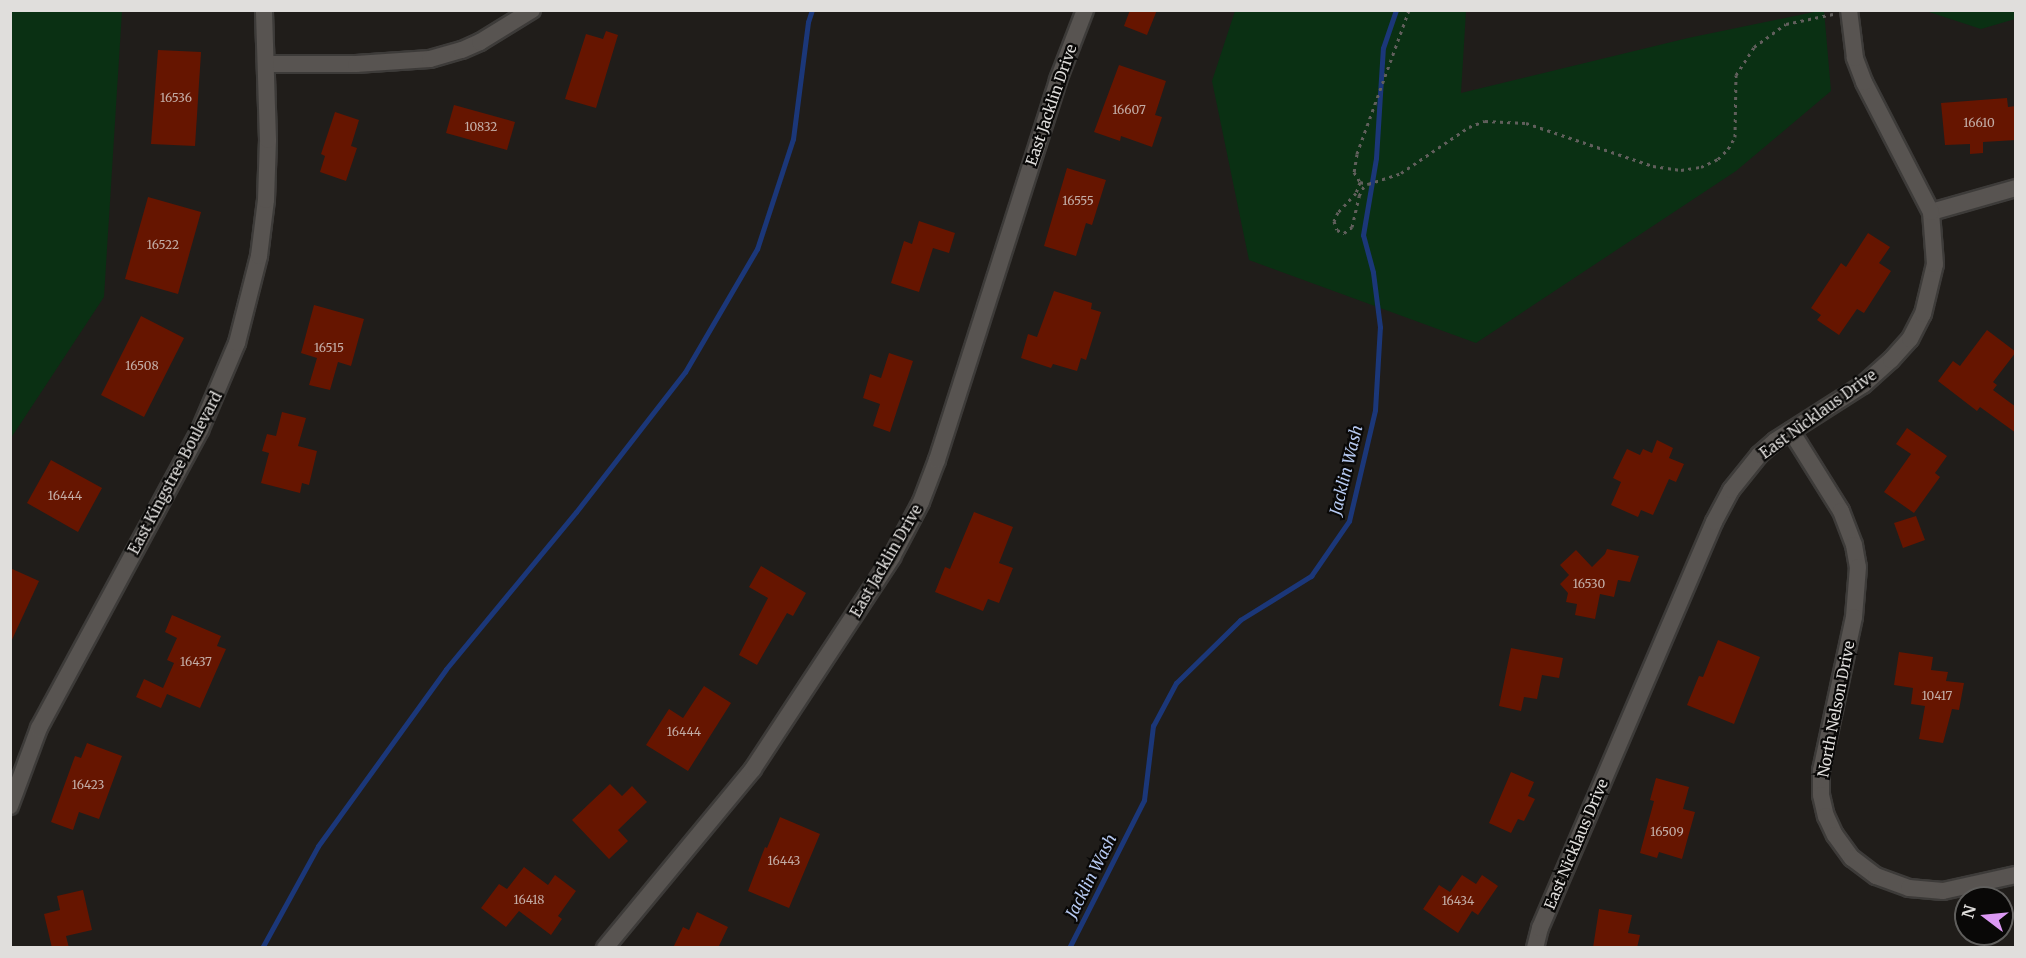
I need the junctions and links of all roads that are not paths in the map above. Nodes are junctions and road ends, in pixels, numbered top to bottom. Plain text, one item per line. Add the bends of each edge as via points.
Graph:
1 (264, 10) edge
2 (532, 10) edge
3 (1085, 10) edge
4 (1843, 12) edge
5 (266, 64) junction
6 (2016, 188) edge
7 (1931, 212) junction
8 (1791, 431) junction
9 (10, 806) edge
10 (2016, 875) edge
11 (605, 948) edge
12 (1535, 948) edge

1 - 5 street, East Kingstree Boulevard
2 - 5 street via 480,42 429,58
3 - 11 street, East Jacklin Drive via 1058,81 921,502 886,566 753,770
4 - 7 street, East Nicklaus Drive via 1864,82
5 - 9 street, East Kingstree Boulevard via 266,200 259,256 237,343 200,430 39,728
6 - 7 street
7 - 8 street, East Nicklaus Drive via 1935,264 1923,314 1910,339 1863,385
8 - 10 street, North Nelson Drive via 1840,512 1854,545 1858,567 1854,617 1821,771 1821,795 1835,835 1852,858 1876,876 1909,888 1943,891
8 - 12 street, East Nicklaus Drive via 1745,471 1714,522 1540,928

